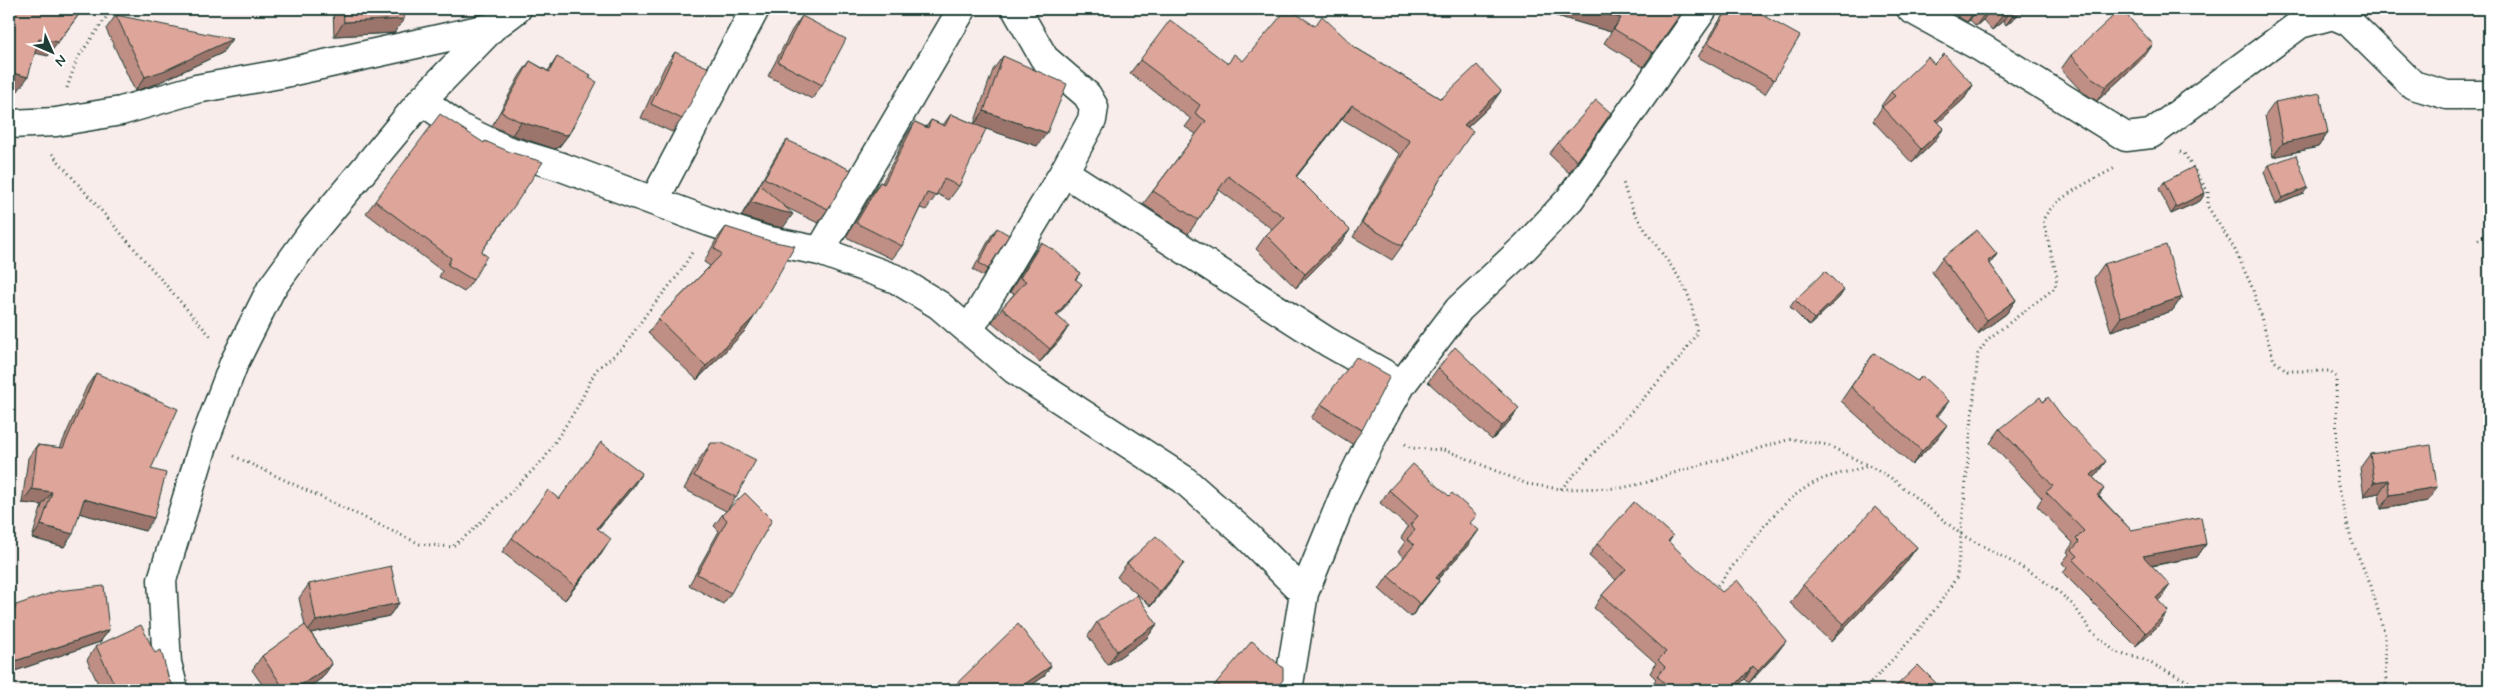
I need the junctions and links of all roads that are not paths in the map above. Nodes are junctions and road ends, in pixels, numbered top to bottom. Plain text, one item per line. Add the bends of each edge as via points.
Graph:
1 (517, 9) edge
2 (755, 9) edge
3 (962, 9) edge
4 (1016, 9) edge
5 (1703, 9) edge
6 (1911, 9) edge
7 (493, 27) junction
8 (2489, 95) edge
9 (422, 100) junction
10 (18, 124) edge
11 (1064, 172) junction
12 (654, 201) junction
13 (820, 251) junction
14 (968, 330) junction
15 (1402, 384) junction
16 (1304, 593) junction
17 (174, 690) edge
18 (1288, 690) edge

1 - 7 street
2 - 12 street
3 - 13 street
4 - 11 street via 1044,58 1086,95 1094,108 1092,120
5 - 15 street via 1570,199 1525,247 1459,308
6 - 8 street via 1982,48 2126,137 2151,134 2300,24 2333,15 2349,22 2413,85 2447,95
7 - 9 street
7 - 10 street via 196,89 121,111 56,122
9 - 12 street via 458,127 506,150
9 - 17 street via 318,224 271,289 234,363 204,442 162,580 168,663
11 - 14 street
11 - 15 street via 1328,342
12 - 13 street via 765,240
13 - 14 street via 896,279 939,305
14 - 16 street via 1015,370 1183,479 1244,533
15 - 16 street via 1345,493
16 - 18 street

